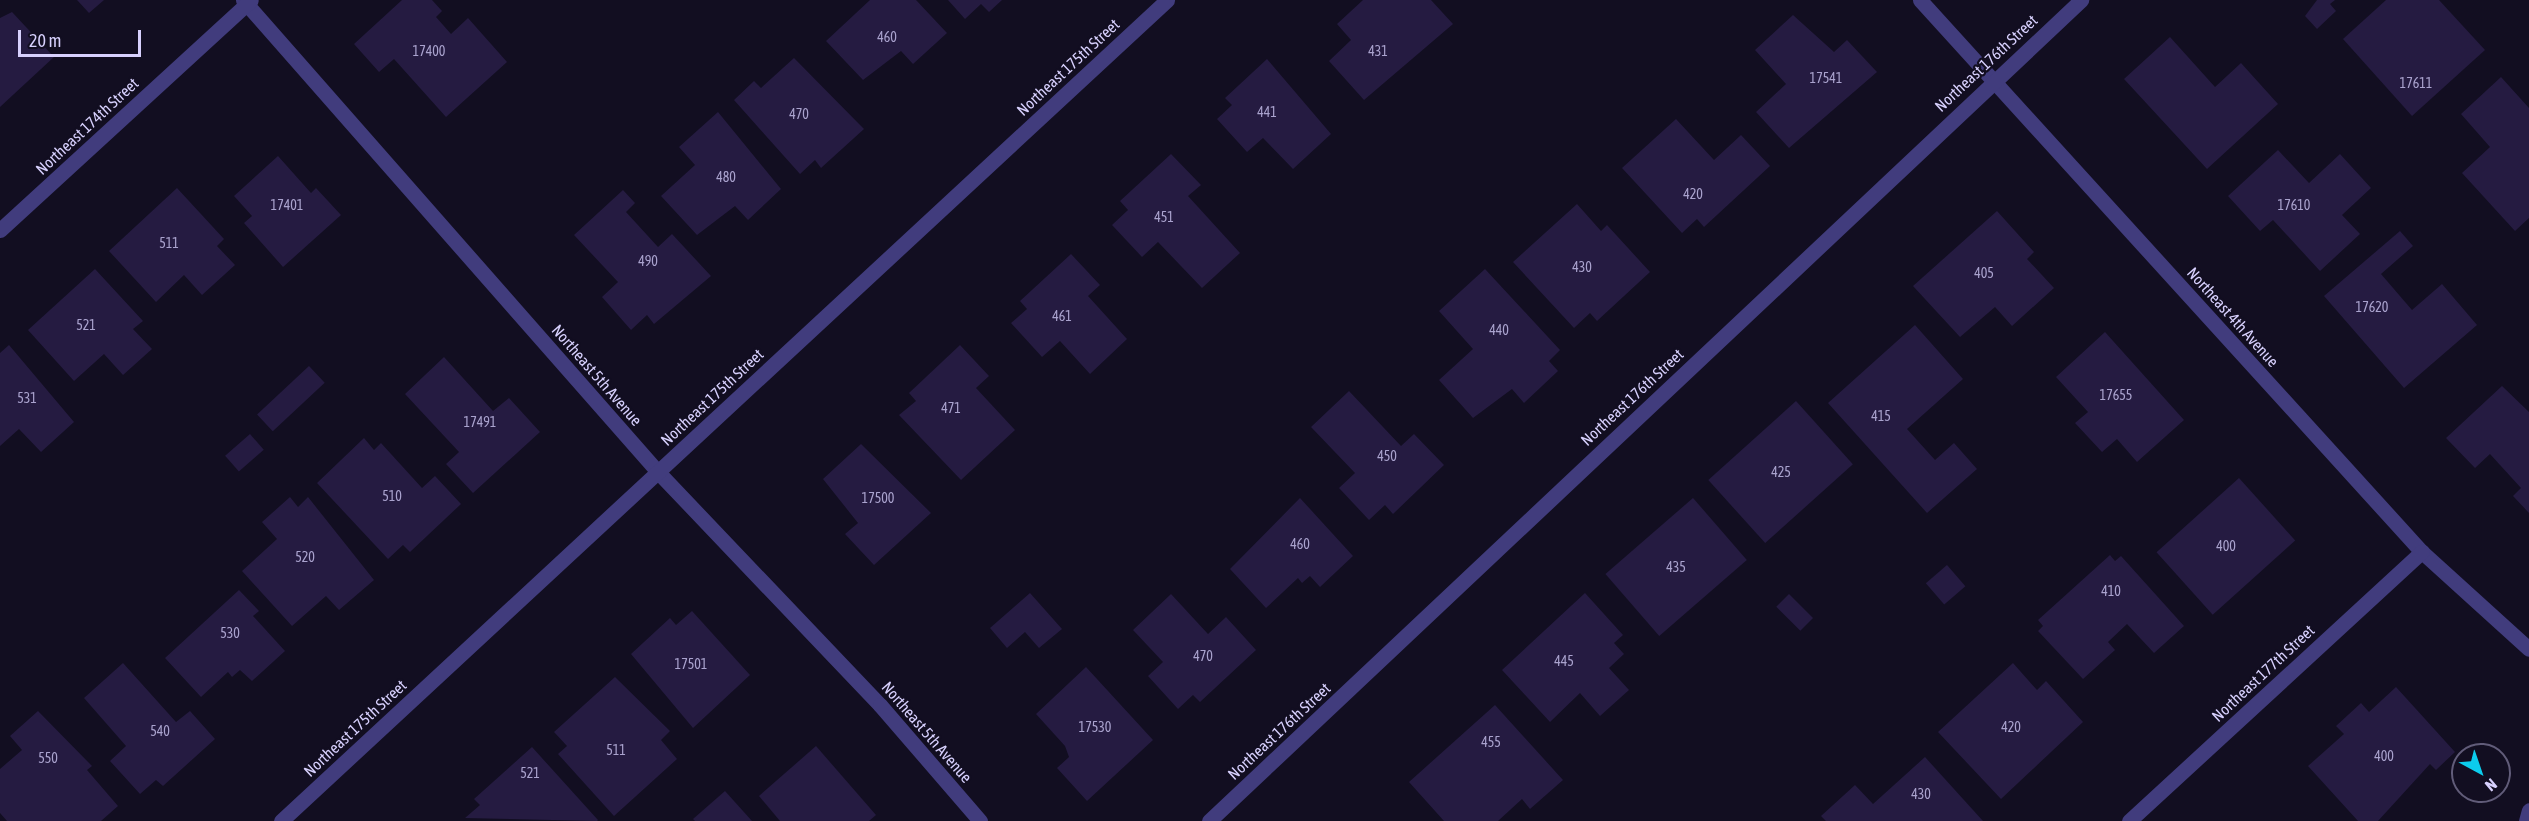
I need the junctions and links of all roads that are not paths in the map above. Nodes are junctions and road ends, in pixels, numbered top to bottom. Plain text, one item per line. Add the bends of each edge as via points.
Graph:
1 (1167, 0) edge
2 (1920, 0) edge
3 (2081, 0) edge
4 (246, 1) edge
5 (1994, 79) junction
6 (0, 230) edge
7 (658, 472) junction
8 (2422, 552) junction
9 (2529, 649) edge
10 (2529, 810) edge
11 (281, 821) edge
12 (980, 821) edge
13 (1209, 821) edge
14 (2129, 821) edge
15 (2526, 821) edge

1 - 7 street, Northeast 175th Street
2 - 5 street, Northeast 4th Avenue
3 - 5 street, Northeast 176th Street
4 - 6 street, Northeast 174th Street
4 - 7 street, Northeast 5th Avenue
5 - 8 street, Northeast 4th Avenue
5 - 13 street, Northeast 176th Street
7 - 11 street, Northeast 175th Street
7 - 12 street, Northeast 5th Avenue via 880,705
8 - 9 street, Northeast 4th Avenue
8 - 14 street, Northeast 177th Street
10 - 15 street

